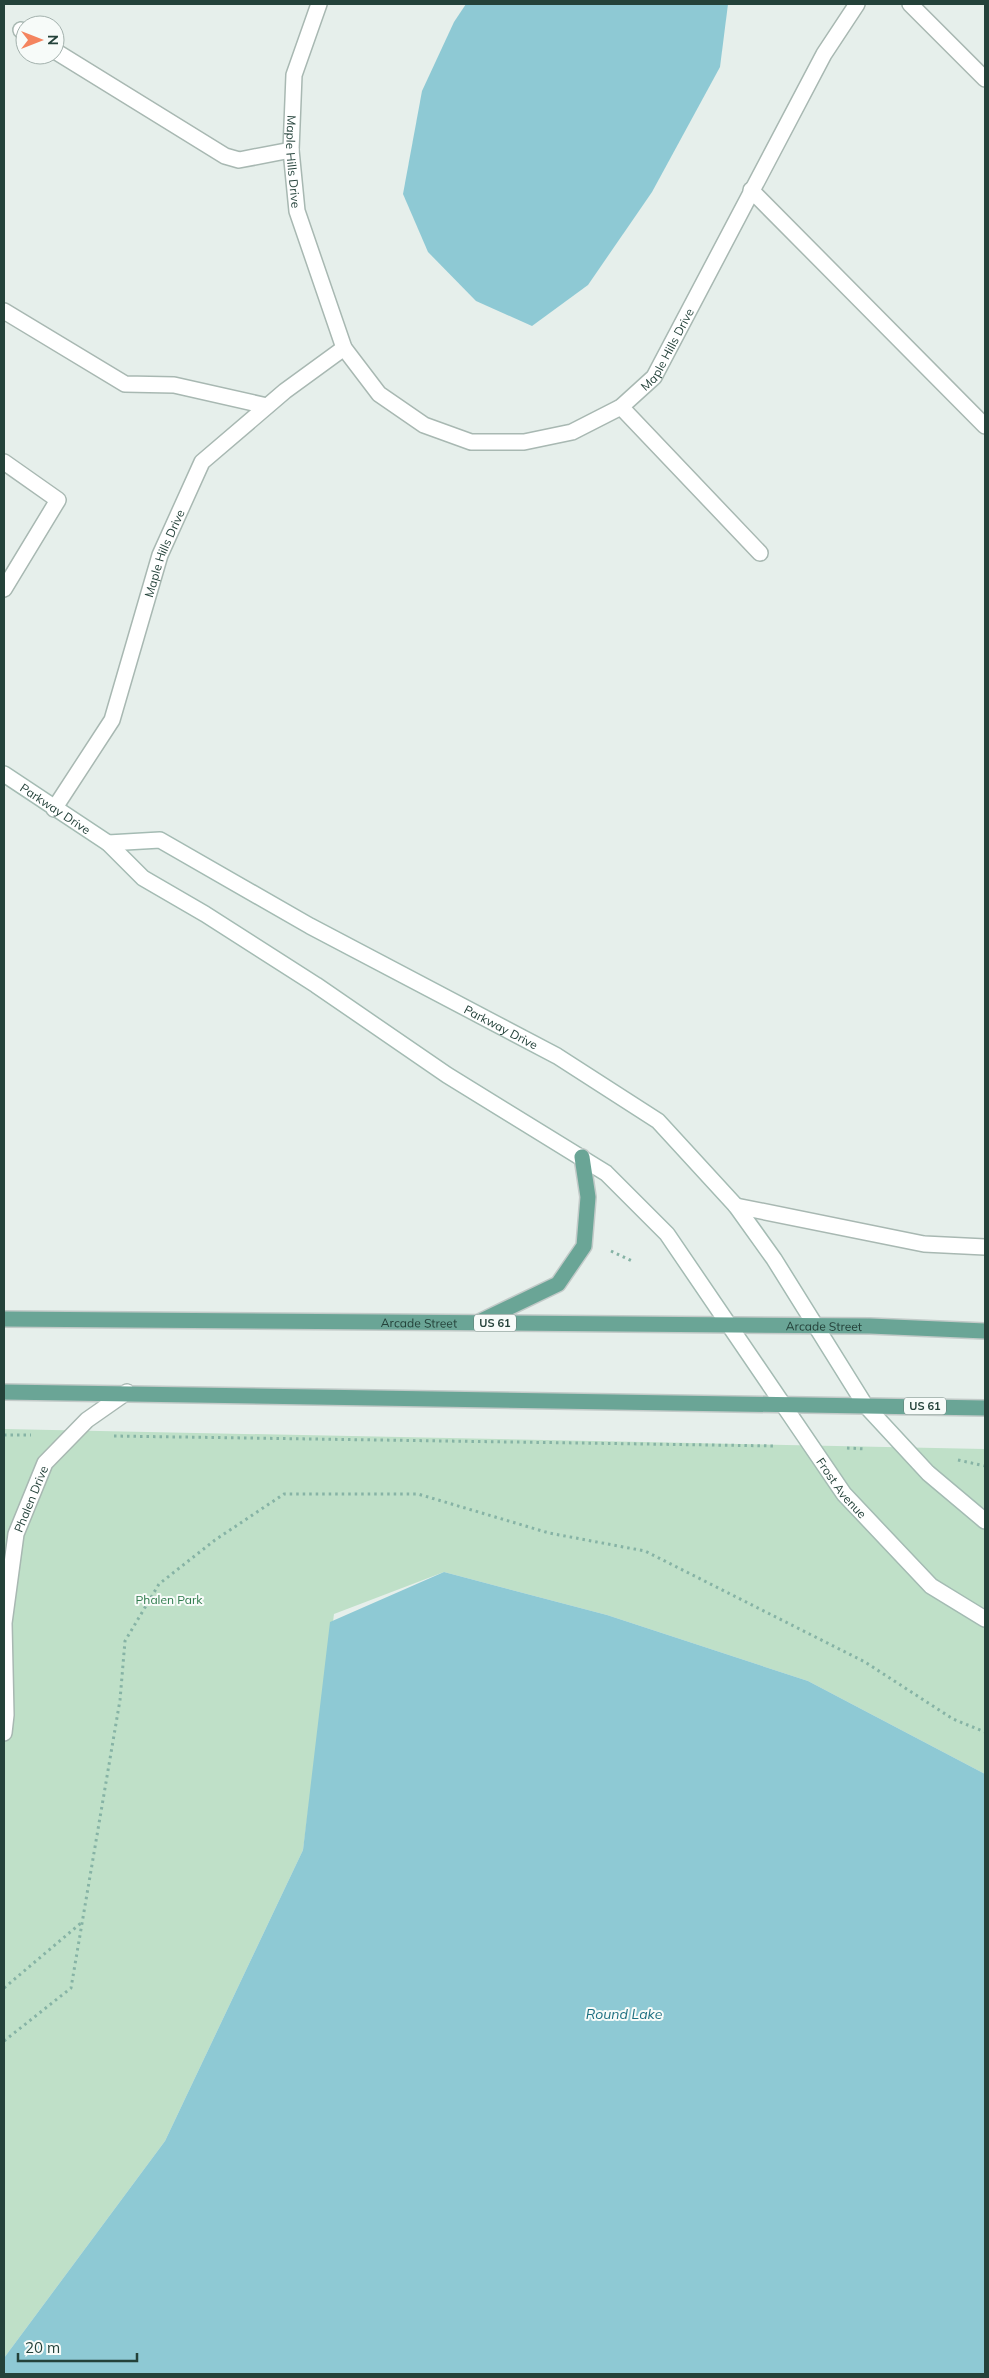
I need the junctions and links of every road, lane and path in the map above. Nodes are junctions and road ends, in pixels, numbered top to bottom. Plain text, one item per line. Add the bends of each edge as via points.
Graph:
1 (319, 4) edge
2 (857, 4) edge
3 (910, 4) edge
4 (65, 57) edge
5 (985, 80) edge
6 (291, 150) junction
7 (751, 190) junction
8 (4, 311) edge
9 (344, 348) junction
10 (267, 406) junction
11 (621, 407) junction
12 (985, 426) edge
13 (4, 462) edge
14 (760, 553) dead end
15 (4, 589) edge
16 (4, 774) edge
17 (54, 809) junction
18 (108, 843) junction
19 (582, 1157) junction
20 (736, 1206) junction
21 (985, 1247) edge
22 (608, 1249) dead end
23 (632, 1261) dead end
24 (4, 1319) edge
25 (477, 1323) junction
26 (730, 1325) junction
27 (815, 1326) junction
28 (985, 1331) edge
29 (4, 1392) edge
30 (127, 1392) junction
31 (780, 1404) junction
32 (865, 1405) junction
33 (985, 1408) edge
34 (4, 1435) edge
35 (72, 1435) junction
36 (810, 1447) junction
37 (985, 1521) edge
38 (6, 1587) edge
39 (985, 1619) edge
40 (4, 1668) edge
41 (985, 1732) edge
42 (4, 1733) edge
43 (82, 1922) junction
44 (4, 1988) edge
45 (4, 2041) edge

1 - 6 street, Maple Hills Drive via 294,75
2 - 7 street, Maple Hills Drive via 824,54
3 - 5 street
4 - 6 street via 225,156 239,160
6 - 9 street, Maple Hills Drive via 297,211
7 - 11 street, Maple Hills Drive via 654,377
7 - 12 street
8 - 10 street via 126,384 174,385
9 - 10 street, Maple Hills Drive
9 - 11 street, Maple Hills Drive via 379,394 424,425 471,442 524,442 572,432
10 - 17 street, Maple Hills Drive via 202,462 160,555 112,720
11 - 14 street
13 - 15 street via 58,500
16 - 17 street, Parkway Drive
17 - 18 street, Parkway Drive
18 - 19 street, Parkway Drive via 143,878 206,914 448,1075
18 - 20 street, Parkway Drive via 160,840 310,926 557,1056 658,1121
19 - 25 main road via 588,1197 584,1246 558,1284
19 - 26 street, Parkway Drive via 606,1173 667,1234
20 - 21 street via 924,1244
20 - 27 street, Parkway Drive via 774,1259
22 - 23 path
24 - 25 main road, Arcade Street / US 61
25 - 26 main road, Arcade Street / US 61
26 - 27 main road, Arcade Street / US 61
26 - 31 street, Frost Avenue
27 - 28 main road, Arcade Street / US 61
27 - 32 street
29 - 30 main road, US 61
30 - 31 main road, US 61
30 - 35 street, Phalen Drive via 87,1420
31 - 32 main road, US 61
31 - 36 street, Frost Avenue
32 - 33 main road, US 61
32 - 37 street via 928,1473
34 - 35 path
35 - 36 path
35 - 38 street, Phalen Drive via 45,1463 16,1534
36 - 39 street, Frost Avenue via 844,1494 932,1586
38 - 40 street, Phalen Drive
40 - 42 street, Phalen Drive
41 - 43 path via 953,1719 865,1662 644,1551 549,1533 418,1494 284,1494 215,1540 158,1584 126,1641 120,1700
43 - 44 path
43 - 45 path via 71,1988

